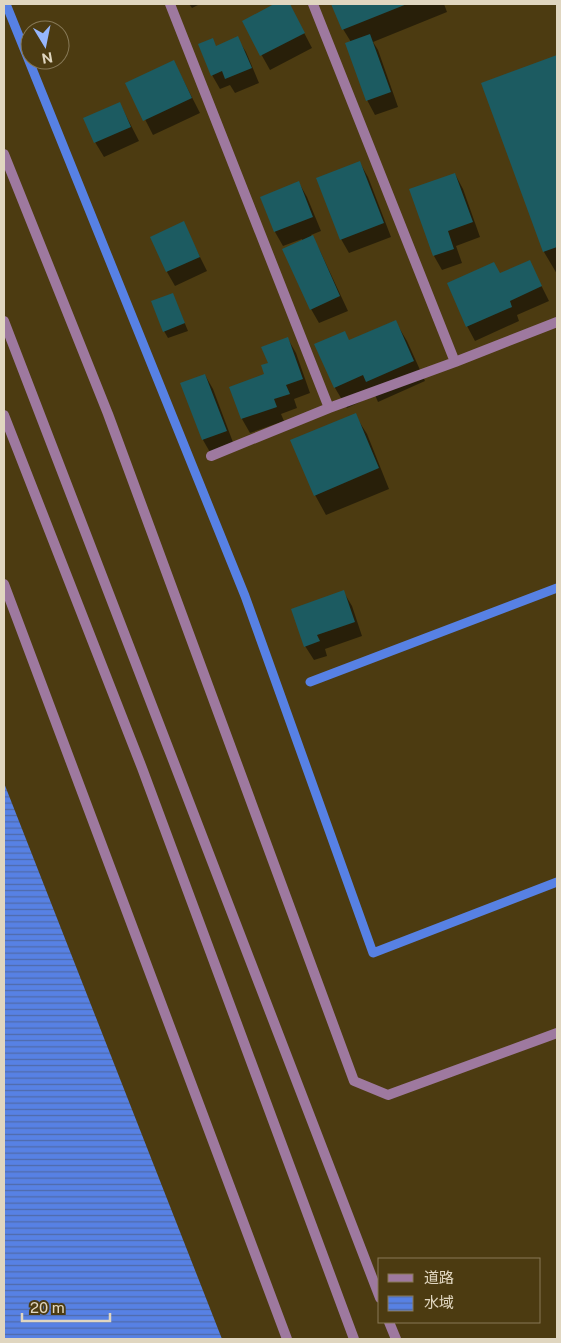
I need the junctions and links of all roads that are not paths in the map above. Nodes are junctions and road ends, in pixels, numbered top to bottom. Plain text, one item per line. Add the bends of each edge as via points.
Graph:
1 (170, 4) edge
2 (313, 4) edge
3 (4, 154) edge
4 (4, 321) edge
5 (557, 322) edge
6 (455, 362) junction
7 (328, 408) junction
8 (4, 415) edge
9 (211, 456) dead end
10 (4, 584) edge
11 (557, 1033) edge
12 (378, 1293) edge
13 (389, 1323) edge
14 (287, 1339) edge
15 (354, 1339) edge
16 (396, 1339) edge

1 - 7 street
2 - 6 street
3 - 11 street via 108,414 354,1080 388,1095
4 - 12 street
5 - 6 street
6 - 7 street
7 - 9 street
8 - 15 street via 142,768
10 - 14 street
13 - 16 street

